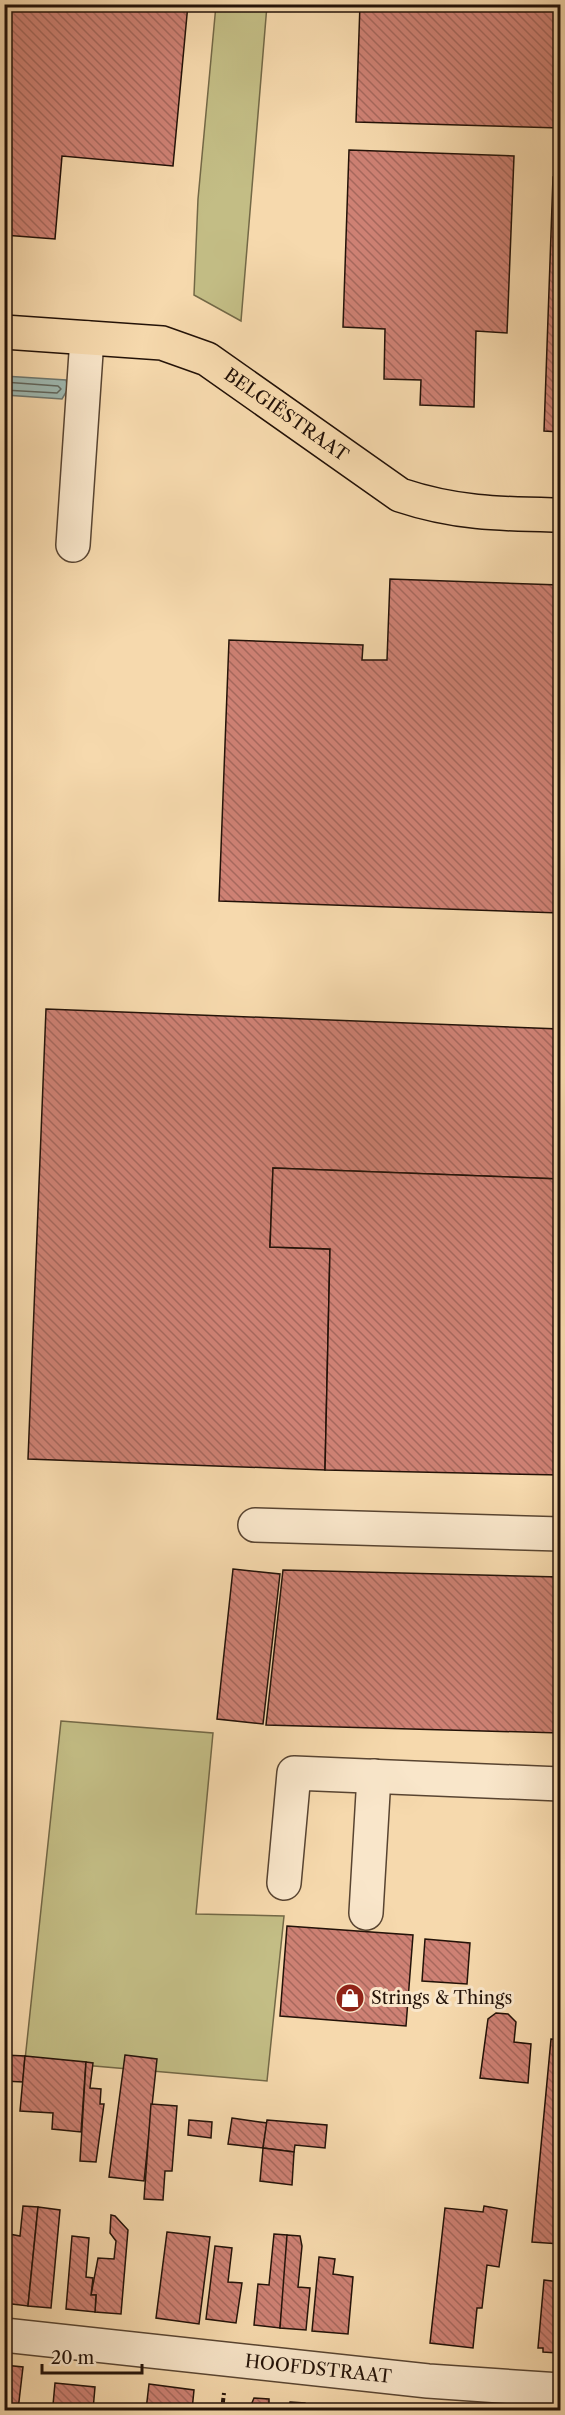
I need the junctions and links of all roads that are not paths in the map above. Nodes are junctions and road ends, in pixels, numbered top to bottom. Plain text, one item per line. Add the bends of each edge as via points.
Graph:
1 (4, 332) edge
2 (87, 338) junction
3 (561, 516) edge
4 (73, 545) dead end
5 (255, 1525) dead end
6 (561, 1534) edge
7 (374, 1776) junction
8 (561, 1784) edge
9 (285, 1883) dead end
10 (366, 1913) dead end
11 (4, 2335) edge
12 (561, 2390) edge

1 - 2 main road, BELGIËSTRAAT
2 - 3 main road, BELGIËSTRAAT via 162,343 207,358 400,495 438,508
2 - 4 street
5 - 6 street
7 - 8 street
7 - 9 street via 294,1773
7 - 10 street
11 - 12 street, HOOFDSTRAAT via 428,2381

